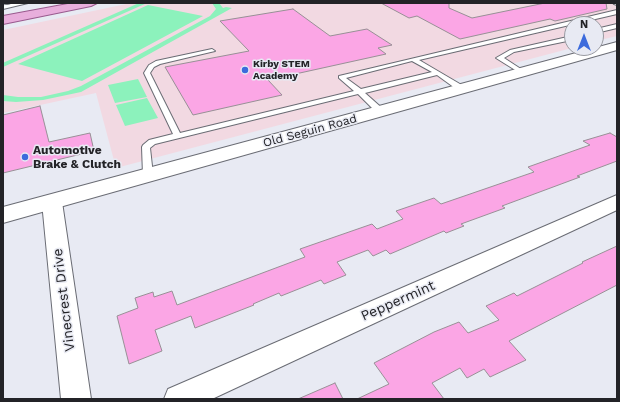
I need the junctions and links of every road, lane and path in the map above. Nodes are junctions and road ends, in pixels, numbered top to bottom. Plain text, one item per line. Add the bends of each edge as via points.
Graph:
1 (24, 3) edge
2 (91, 3) edge
3 (3, 7) edge
4 (617, 12) edge
5 (3, 20) edge
6 (617, 26) edge
7 (604, 29) edge
8 (564, 40) edge
9 (617, 46) edge
10 (212, 51) dead end
11 (413, 59) junction
12 (522, 72) junction
13 (438, 73) junction
14 (462, 89) junction
15 (360, 92) junction
16 (380, 111) junction
17 (178, 136) junction
18 (148, 175) junction
19 (52, 202) junction
20 (617, 202) edge
21 (3, 215) edge
22 (76, 399) edge
23 (178, 399) edge

1 - 3 lane
2 - 5 main road
4 - 11 lane
6 - 7 lane
8 - 12 lane via 512,51 499,58
9 - 12 street, Old Seguin Road
10 - 17 lane via 158,62 151,66 147,73
11 - 13 lane
11 - 15 lane via 342,77
12 - 14 street, Old Seguin Road
13 - 14 lane
13 - 15 lane
14 - 16 street, Old Seguin Road
15 - 16 lane
15 - 17 lane
16 - 18 street, Old Seguin Road
17 - 18 lane via 152,142 146,147
18 - 19 street, Old Seguin Road
19 - 21 street, Old Seguin Road
19 - 22 street, Vinecrest Drive
20 - 23 street, Peppermint

